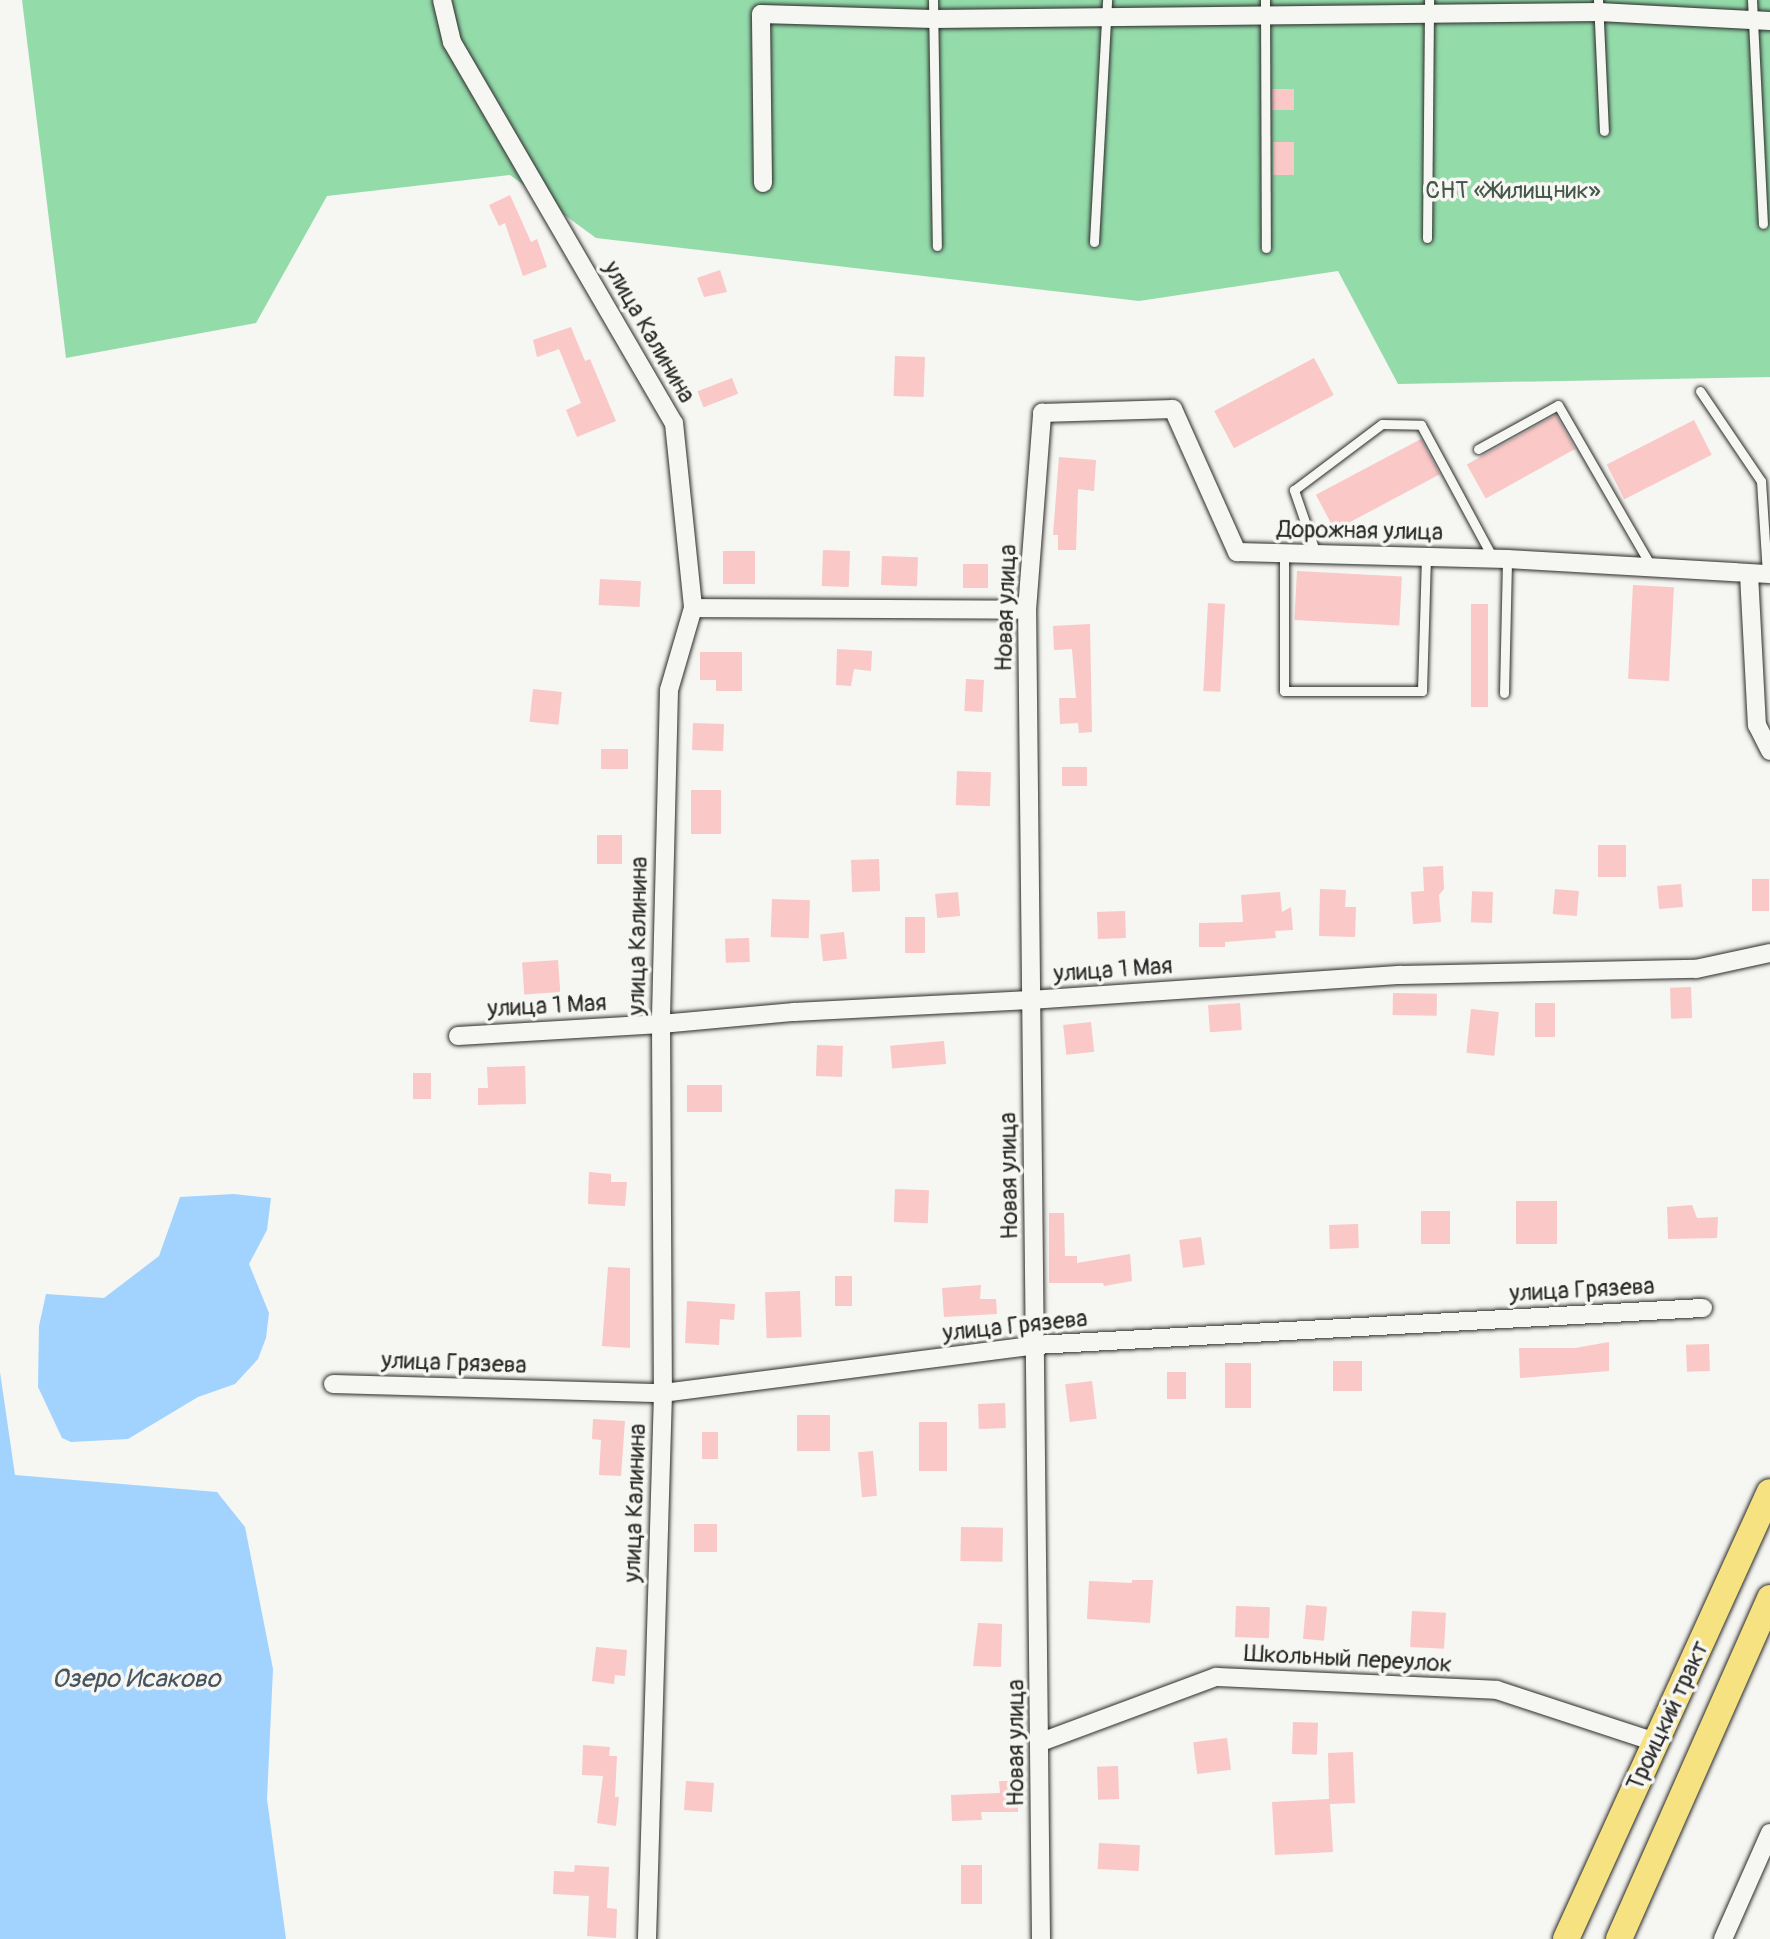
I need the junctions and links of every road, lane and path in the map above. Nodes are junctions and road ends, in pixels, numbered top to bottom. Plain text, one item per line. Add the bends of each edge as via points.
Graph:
1 (442, 0) edge
2 (933, 0) edge
3 (1107, 0) edge
4 (1752, 0) edge
5 (1598, 6) edge
6 (760, 7) edge
7 (1429, 7) edge
8 (1265, 9) edge
9 (933, 19) junction
10 (1107, 19) junction
11 (1761, 21) edge
12 (1604, 131) dead end
13 (763, 183) dead end
14 (1763, 224) dead end
15 (1427, 238) dead end
16 (1094, 242) dead end
17 (937, 246) dead end
18 (1266, 248) dead end
19 (1700, 391) dead end
20 (1042, 413) joint
21 (1478, 449) dead end
22 (1284, 554) junction
23 (1316, 554) junction
24 (1426, 557) junction
25 (1500, 558) junction
26 (1652, 568) junction
27 (1762, 574) edge
28 (693, 608) junction
29 (1027, 610) junction
30 (1504, 693) dead end
31 (1770, 751) edge
32 (1770, 953) edge
33 (1030, 1000) junction
34 (661, 1024) junction
35 (458, 1036) dead end
36 (1703, 1308) dead end
37 (1037, 1345) junction
38 (333, 1384) dead end
39 (663, 1393) junction
40 (1770, 1492) edge
41 (1770, 1598) edge
42 (1041, 1742) junction
43 (1655, 1742) junction
44 (1770, 1833) edge
45 (646, 1939) edge
46 (1041, 1939) edge
47 (1566, 1939) edge
48 (1619, 1939) edge
49 (1723, 1939) edge

1 - 28 street, улица Калинина via 452,42 674,423
2 - 9 lane
3 - 10 lane
4 - 11 lane
5 - 7 street
5 - 11 street
5 - 12 lane
6 - 9 street
6 - 13 street
7 - 8 street
7 - 15 lane
8 - 10 street
8 - 18 lane
9 - 10 street
9 - 17 lane
10 - 16 lane
11 - 14 lane
19 - 27 lane via 1761,481
20 - 22 street, Дорожная улица via 1173,409 1237,552
20 - 29 street, Новая улица
21 - 26 lane via 1558,405
22 - 23 street, Дорожная улица
22 - 24 lane via 1284,691 1422,691
23 - 24 street, Дорожная улица
23 - 25 lane via 1294,490 1382,424 1421,425
24 - 25 street, Дорожная улица
25 - 26 street, Дорожная улица
25 - 30 lane
26 - 27 street, Дорожная улица
27 - 31 street via 1757,725
28 - 29 street
28 - 34 street, улица Калинина via 668,690
29 - 33 street, Новая улица
32 - 33 street, улица 1 Мая via 1696,968 1401,975
33 - 34 street, улица 1 Мая
33 - 37 street, Новая улица
34 - 35 street, улица 1 Мая
34 - 39 street, улица Калинина
36 - 37 street, улица Грязева
37 - 39 street, улица Грязева
37 - 42 street, Новая улица
38 - 39 street, улица Грязева
39 - 45 street, улица Калинина
40 - 43 main road, Троицкий тракт
41 - 48 main road, Троицкий тракт
42 - 43 street, Школьный переулок via 1216,1677 1497,1690
42 - 46 street, Новая улица
43 - 47 main road, Троицкий тракт
44 - 49 street

